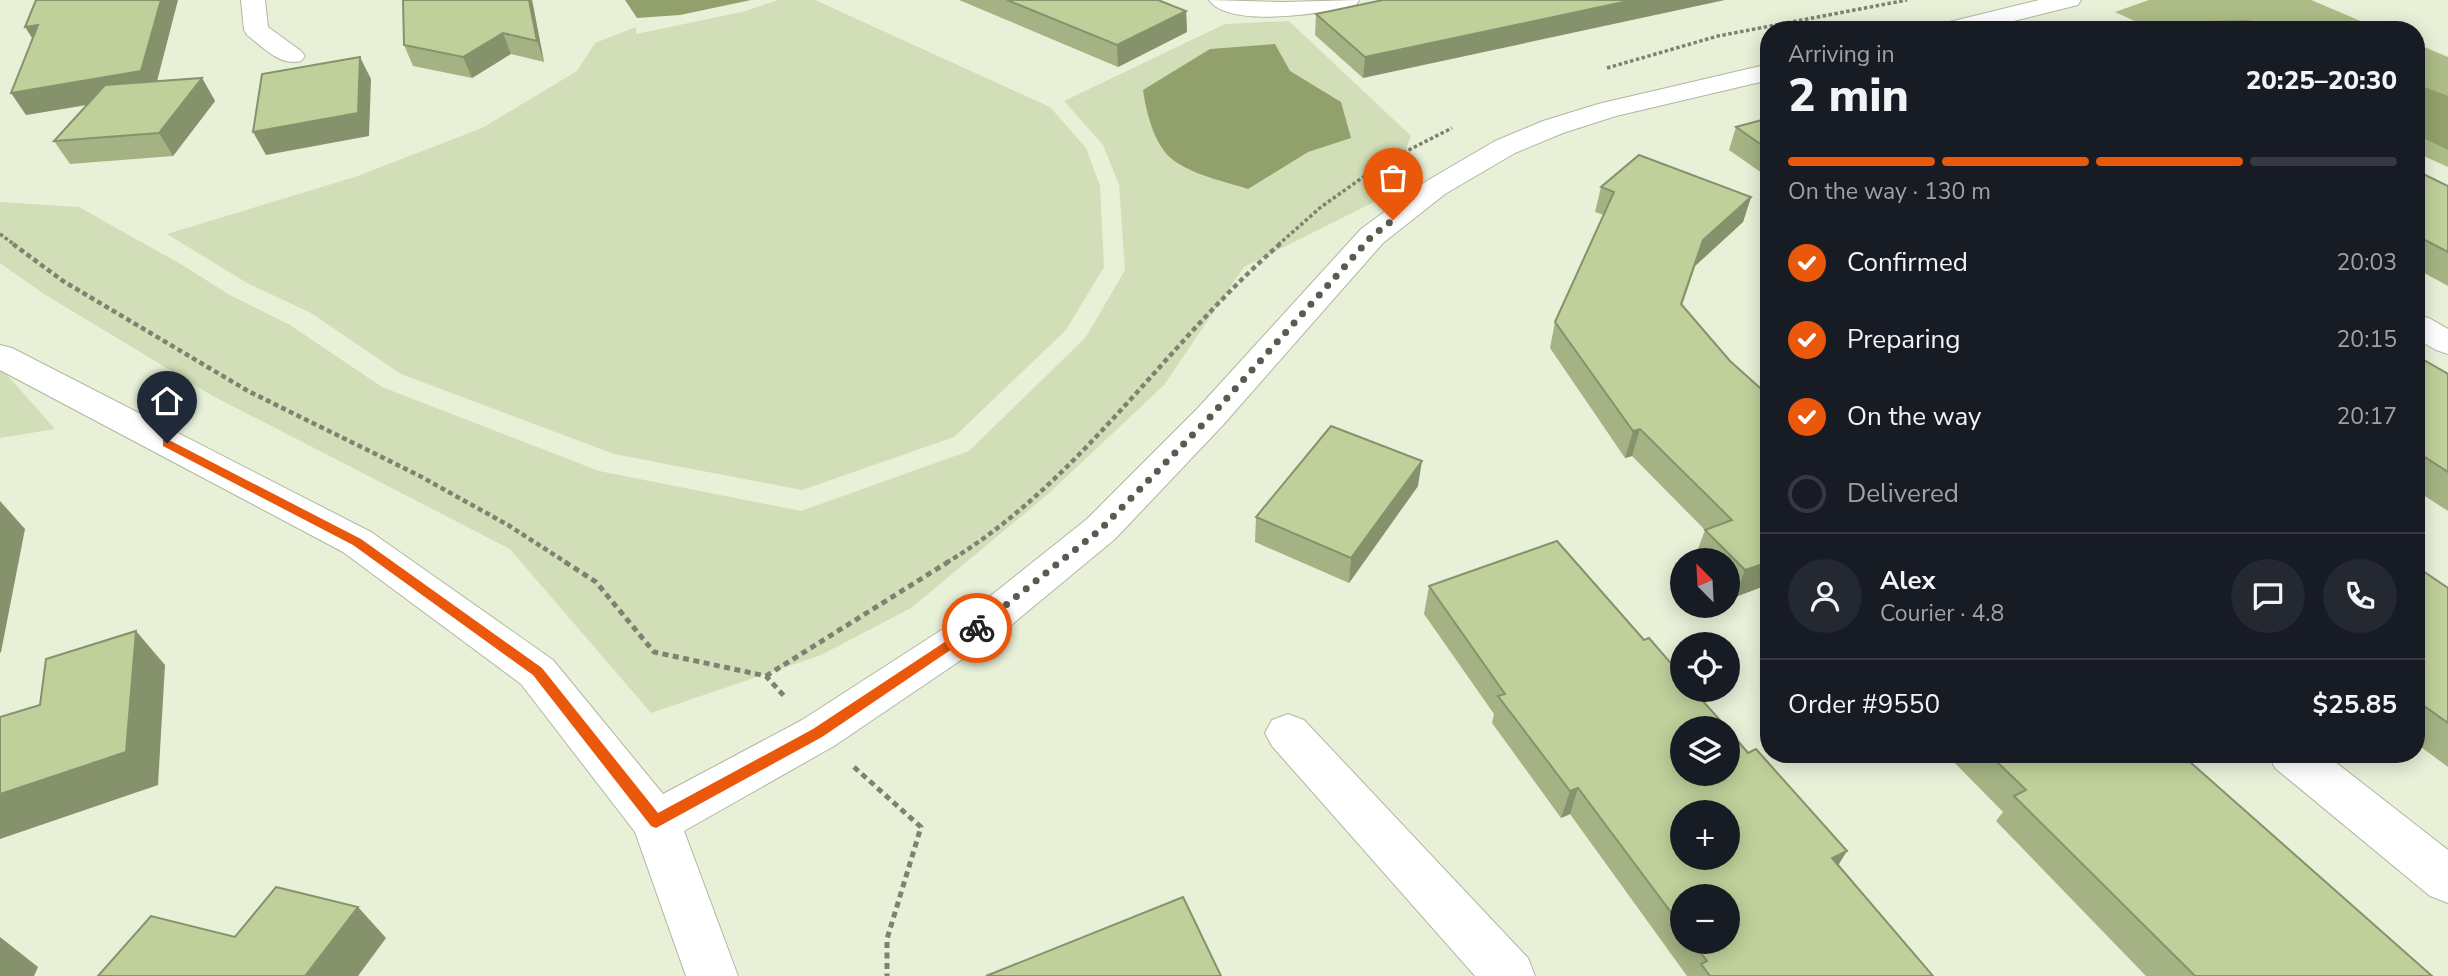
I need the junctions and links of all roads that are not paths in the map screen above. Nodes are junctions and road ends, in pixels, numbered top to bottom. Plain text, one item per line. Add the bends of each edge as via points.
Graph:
1 (253, 0) edge
2 (1221, 0) edge
3 (1347, 0) edge
4 (2069, 0) edge
5 (1983, 21) edge
6 (292, 56) dead end
7 (1760, 74) edge
8 (2425, 330) edge
9 (2448, 343) edge
10 (0, 356) edge
11 (1288, 733) dead end
12 (2302, 763) edge
13 (656, 822) junction
14 (2448, 880) edge
15 (712, 976) edge
16 (1509, 976) edge

1 - 6 street via 256,30
2 - 3 street via 1240,8 1300,11
4 - 5 street
7 - 13 street via 1553,127 1505,147 1434,188 1372,236 1210,417 1101,529 989,620 818,733
8 - 9 street
10 - 13 street via 357,542 537,672
11 - 16 street
12 - 14 street
13 - 15 street

